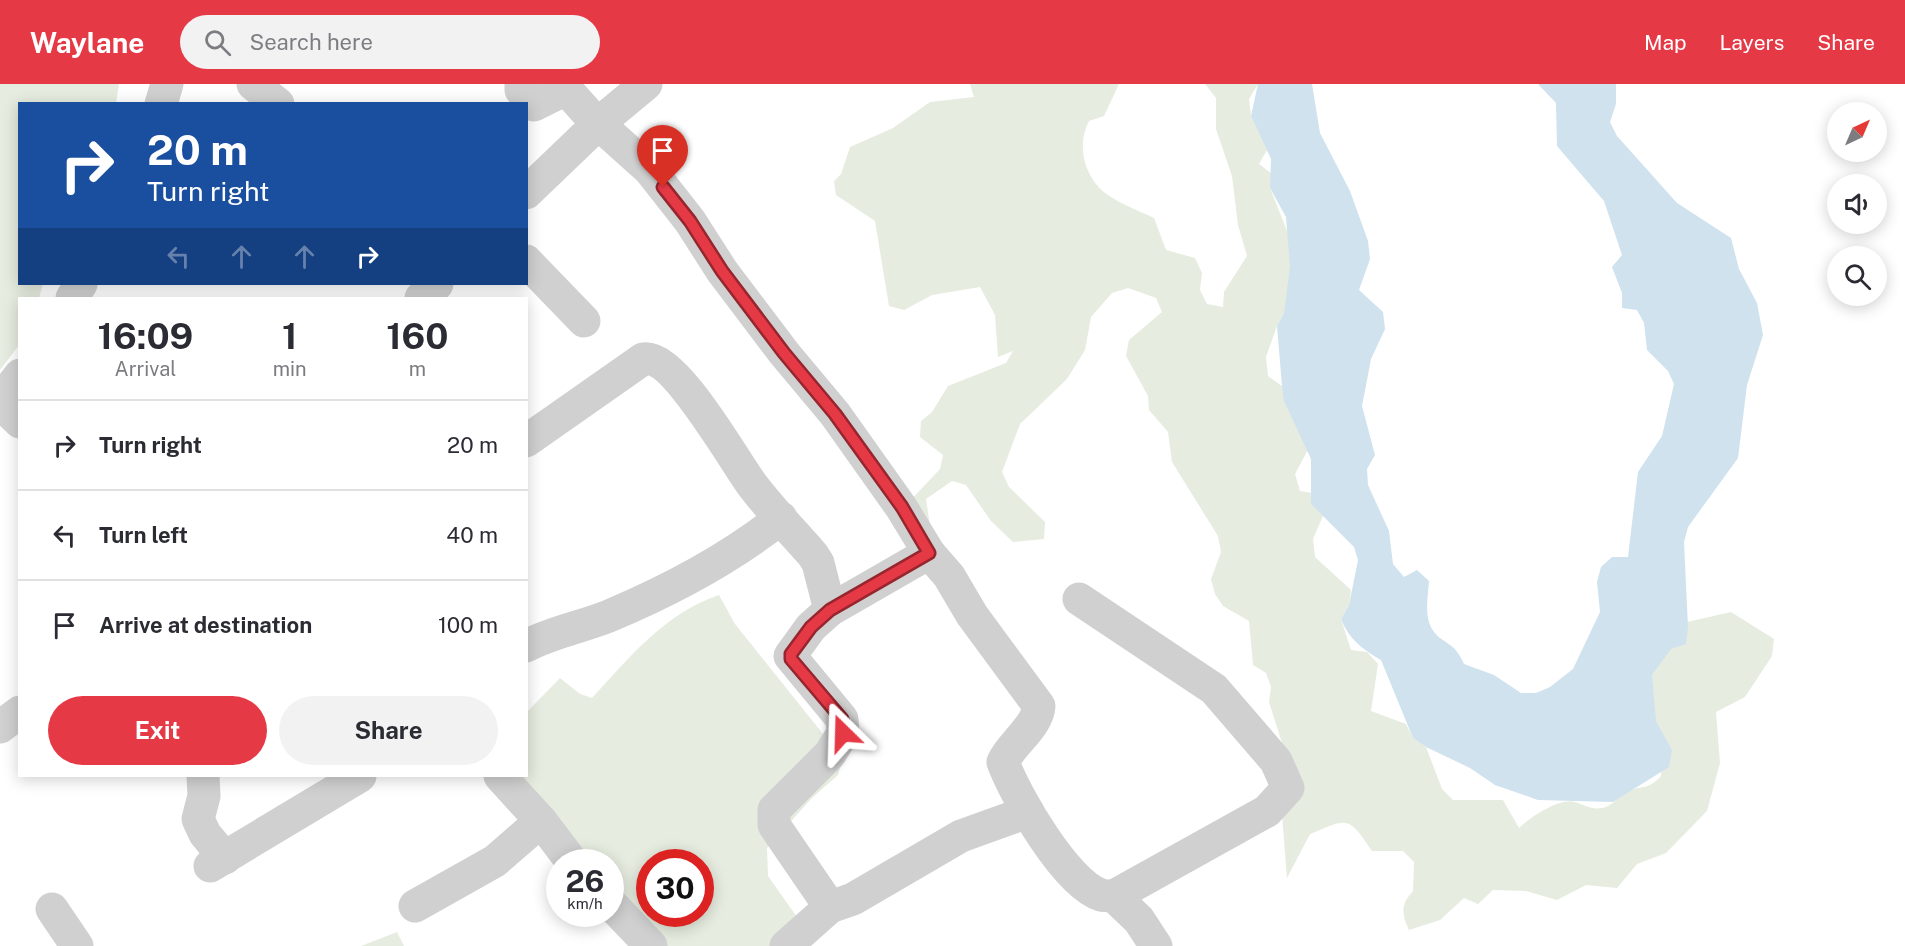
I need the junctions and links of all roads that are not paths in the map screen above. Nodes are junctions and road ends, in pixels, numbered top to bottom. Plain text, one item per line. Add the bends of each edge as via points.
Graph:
1 (167, 84) edge
2 (253, 84) edge
3 (521, 84) edge
4 (646, 84) edge
5 (162, 102) edge
6 (276, 102) edge
7 (599, 123) junction
8 (528, 191) edge
9 (528, 263) edge
10 (436, 285) edge
11 (422, 297) edge
12 (584, 321) dead end
13 (18, 378) edge
14 (0, 402) edge
15 (18, 420) edge
16 (528, 440) edge
17 (781, 518) junction
18 (929, 553) junction
19 (1078, 599) dead end
20 (830, 610) junction
21 (528, 645) edge
22 (18, 714) edge
23 (0, 727) edge
24 (204, 777) edge
25 (358, 777) edge
26 (501, 777) edge
27 (1028, 812) junction
28 (541, 821) junction
29 (562, 849) edge
30 (1114, 896) junction
31 (415, 906) dead end
32 (830, 907) junction
33 (52, 909) dead end
34 (624, 918) edge
35 (77, 946) edge
36 (651, 946) edge
37 (786, 946) edge
38 (1156, 946) edge

1 - 5 street
2 - 6 street
3 - 7 street via 521,90 534,105 566,89
4 - 7 street
7 - 8 street
7 - 18 street via 650,171 690,221 722,271 835,414 902,507
9 - 12 street
10 - 11 street
13 - 14 street
14 - 15 street
16 - 17 street via 643,358 650,357 690,392 736,464
17 - 20 street via 818,563
17 - 21 street via 740,550 699,573 630,607
18 - 20 street
18 - 27 street via 1039,706 1003,762
19 - 30 street via 1214,689 1276,761 1288,788 1267,811
20 - 32 street via 811,627 790,656 842,719 843,733 830,754 774,810 774,825
22 - 23 street
24 - 25 street via 198,819 218,862
26 - 28 street
27 - 30 street via 1074,875 1100,895
27 - 32 street via 961,836 853,899
28 - 29 street
28 - 31 street via 495,861
30 - 38 street via 1139,920
32 - 37 street
33 - 35 street
34 - 36 street

